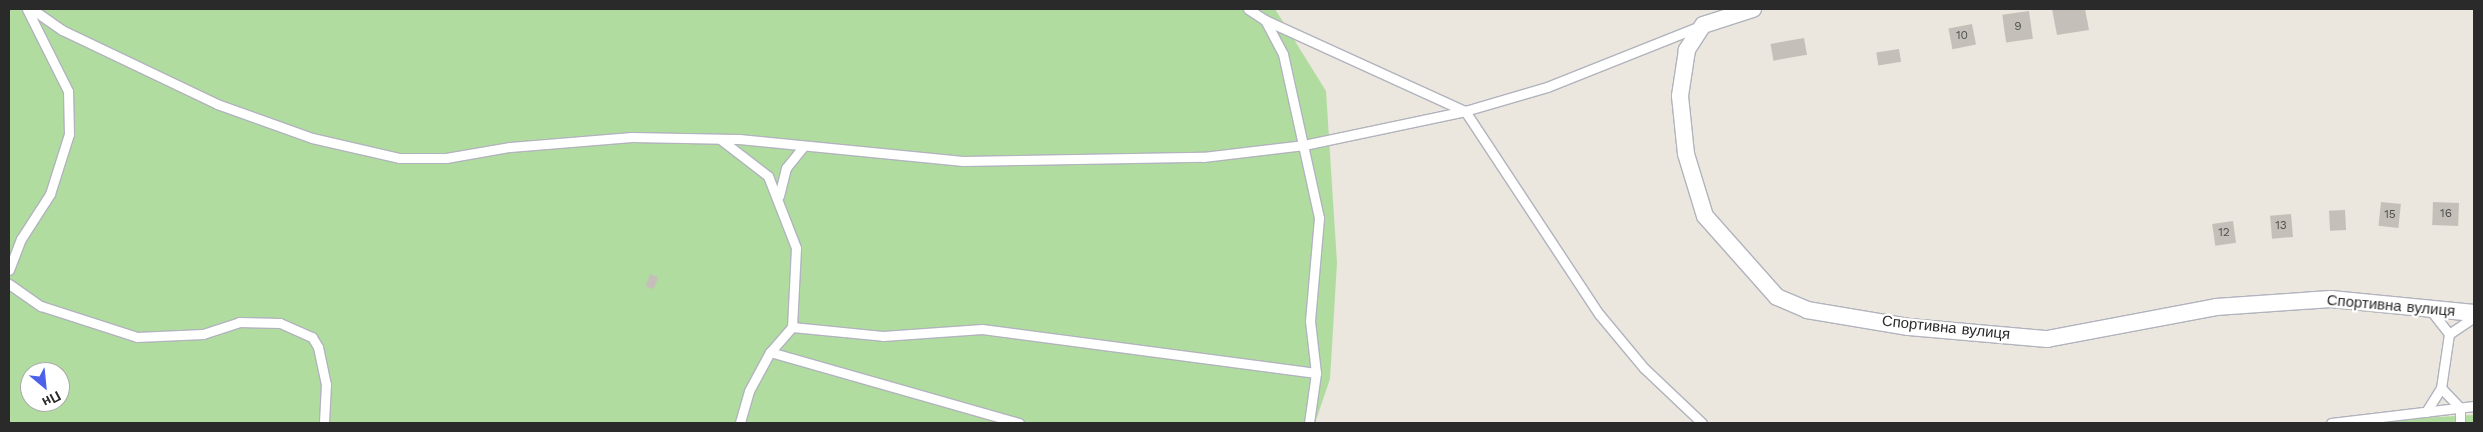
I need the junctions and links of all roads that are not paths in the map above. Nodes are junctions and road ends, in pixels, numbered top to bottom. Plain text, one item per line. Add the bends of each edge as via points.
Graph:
1 (27, 9) edge
2 (32, 9) edge
3 (1248, 9) edge
4 (1753, 9) edge
5 (1265, 20) junction
6 (1703, 25) junction
7 (1465, 111) junction
8 (720, 139) junction
9 (1304, 145) junction
10 (803, 147) junction
11 (780, 196) junction
12 (9, 270) edge
13 (9, 284) edge
14 (2432, 312) junction
15 (2474, 315) edge
16 (792, 327) junction
17 (2449, 334) junction
18 (770, 352) junction
19 (1316, 374) junction
20 (2441, 388) junction
21 (2474, 406) edge
22 (2460, 408) junction
23 (2426, 412) junction
24 (324, 423) edge
25 (740, 423) edge
26 (1020, 423) edge
27 (1309, 423) edge
28 (1702, 423) edge
29 (2330, 423) edge
30 (2460, 423) edge

1 - 12 lane via 68,91 69,134 50,194 21,239
2 - 8 lane via 62,30 217,104 312,138 399,158 446,158 510,147 632,137
3 - 5 lane
4 - 6 street
5 - 7 lane
5 - 9 lane via 1282,54
6 - 7 lane via 1547,87
6 - 14 street, Спортивна вулиця via 1687,50 1680,96 1694,188 1705,216 1742,262 1777,297 1807,310 1909,327 2047,339 2216,307 2321,299
7 - 9 lane
7 - 28 lane via 1599,314 1644,368
8 - 10 lane
8 - 11 lane via 755,163
9 - 10 lane via 1203,157 963,161
9 - 19 lane via 1318,218 1310,321
10 - 11 lane via 786,168
11 - 16 lane via 796,248
13 - 24 lane via 41,306 137,337 203,334 239,322 280,323 312,337 318,347 326,384
14 - 15 street, Спортивна вулиця
14 - 17 lane
15 - 17 lane
16 - 18 lane
16 - 19 lane via 883,336 982,329
17 - 20 lane
18 - 25 lane via 749,391
18 - 26 lane
19 - 27 lane
20 - 22 lane
20 - 23 lane
21 - 22 lane
22 - 23 lane
22 - 30 lane
23 - 29 lane

